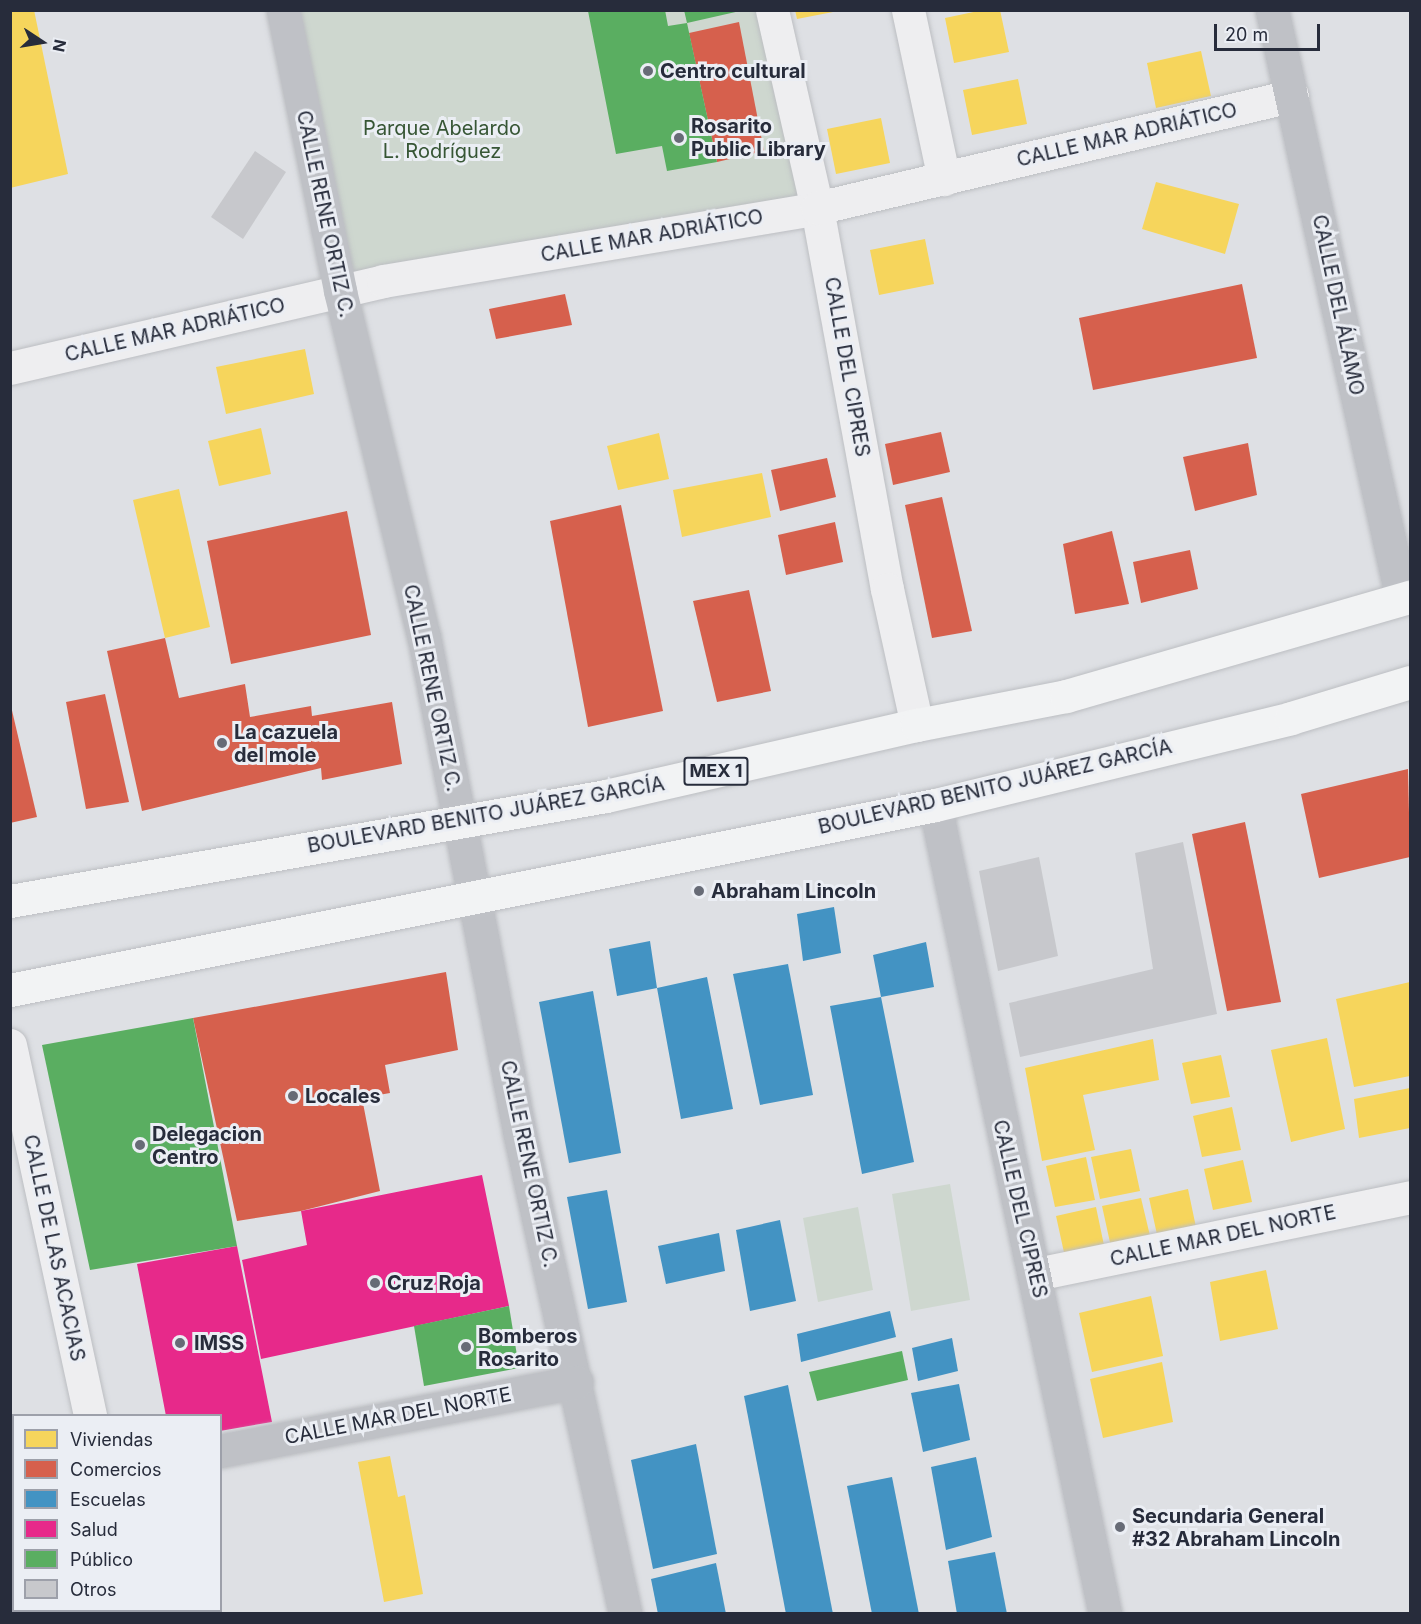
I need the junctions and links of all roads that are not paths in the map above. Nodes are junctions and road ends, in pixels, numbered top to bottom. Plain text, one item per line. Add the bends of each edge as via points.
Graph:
1 (283, 10) edge
2 (772, 10) edge
3 (908, 10) edge
4 (1272, 10) edge
5 (1292, 96) junction
6 (944, 178) junction
7 (817, 208) junction
8 (340, 291) junction
9 (10, 368) edge
10 (1406, 598) edge
11 (1410, 682) edge
12 (917, 725) junction
13 (935, 805) junction
14 (459, 822) junction
15 (476, 899) junction
16 (10, 901) edge
17 (10, 990) edge
18 (10, 1045) edge
19 (1410, 1197) edge
20 (1036, 1274) junction
21 (576, 1382) junction
22 (90, 1414) edge
23 (222, 1451) edge
24 (625, 1614) edge
25 (1105, 1614) edge

1 - 8 street, CALLE RENE ORTIZ C.
2 - 7 street, CALLE DEL CIPRES
3 - 6 street
4 - 5 street, CALLE DEL ÁLAMO
5 - 6 street, CALLE MAR ADRIÁTICO
5 - 10 street, CALLE DEL ÁLAMO
6 - 7 street, CALLE MAR ADRIÁTICO
7 - 8 street, CALLE MAR ADRIÁTICO
7 - 12 street, CALLE DEL CIPRES
8 - 9 street, CALLE MAR ADRIÁTICO
8 - 14 street, CALLE RENE ORTIZ C. via 424,637
10 - 12 main road, BOULEVARD BENITO JUÁREZ GARCÍA / MEX 1 via 1066,696
11 - 13 main road, BOULEVARD BENITO JUÁREZ GARCÍA via 1291,718
12 - 14 main road, BOULEVARD BENITO JUÁREZ GARCÍA / MEX 1 via 606,796
13 - 15 main road, BOULEVARD BENITO JUÁREZ GARCÍA
13 - 20 street, CALLE DEL CIPRES via 996,1104
14 - 15 street, CALLE RENE ORTIZ C.
14 - 16 main road, BOULEVARD BENITO JUÁREZ GARCÍA / MEX 1
15 - 17 main road, BOULEVARD BENITO JUÁREZ GARCÍA
15 - 21 street, CALLE RENE ORTIZ C. via 520,1135
18 - 22 street, CALLE DE LAS ACACIAS
19 - 20 street, CALLE MAR DEL NORTE
20 - 25 street, CALLE DEL CIPRES
21 - 23 street, CALLE MAR DEL NORTE
21 - 24 street, CALLE RENE ORTIZ C.

